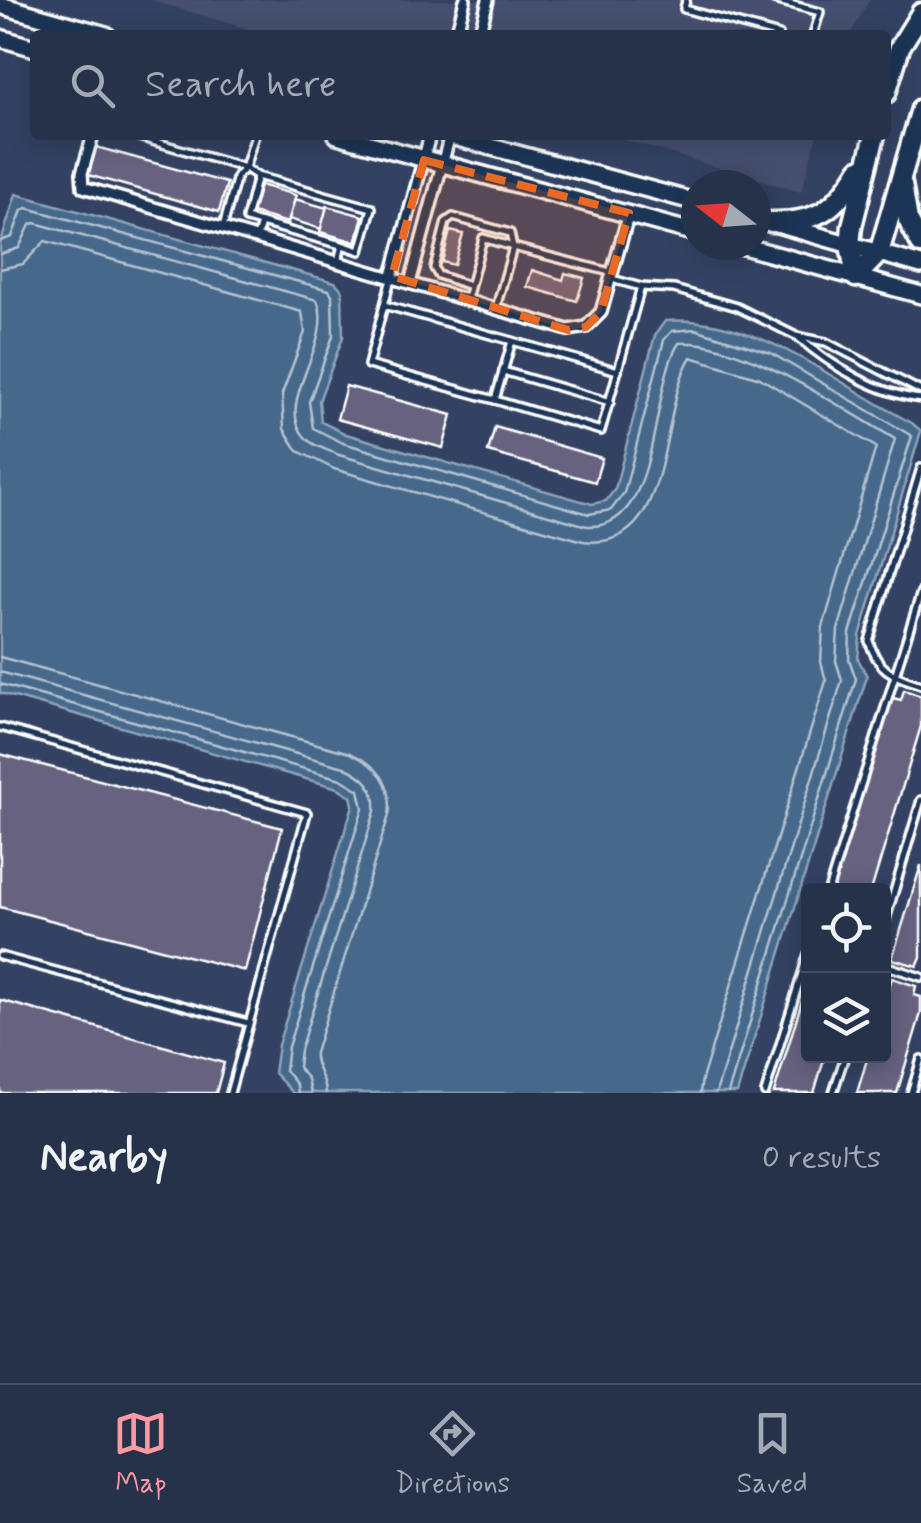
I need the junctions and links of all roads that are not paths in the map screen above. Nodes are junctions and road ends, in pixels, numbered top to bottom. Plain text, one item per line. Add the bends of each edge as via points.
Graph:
1 (466, 0) edge
2 (488, 0) edge
3 (686, 0) edge
4 (774, 0) edge
5 (0, 5) edge
6 (921, 13) edge
7 (88, 30) edge
8 (457, 30) edge
9 (480, 30) edge
10 (761, 30) edge
11 (815, 30) edge
12 (0, 38) edge
13 (30, 47) edge
14 (891, 78) edge
15 (921, 108) edge
16 (92, 140) edge
17 (149, 140) edge
18 (254, 140) edge
19 (355, 140) edge
20 (429, 140) edge
21 (448, 140) edge
22 (467, 140) edge
23 (873, 143) edge
24 (424, 160) junction
25 (442, 166) junction
26 (245, 168) junction
27 (257, 176) junction
28 (902, 176) junction
29 (681, 198) edge
30 (629, 213) junction
31 (771, 220) edge
32 (771, 222) edge
33 (262, 223) junction
34 (222, 228) junction
35 (681, 229) edge
36 (257, 238) junction
37 (921, 244) edge
38 (850, 245) junction
39 (342, 246) junction
40 (513, 247) junction
41 (879, 253) junction
42 (771, 254) edge
43 (338, 261) junction
44 (921, 264) edge
45 (392, 276) junction
46 (613, 276) junction
47 (856, 277) junction
48 (410, 283) junction
49 (470, 286) junction
50 (641, 286) junction
51 (921, 295) edge
52 (467, 299) junction
53 (384, 305) junction
54 (496, 308) junction
55 (796, 336) junction
56 (512, 341) junction
57 (503, 371) junction
58 (618, 372) junction
59 (921, 395) edge
60 (495, 400) junction
61 (610, 402) junction
62 (921, 468) edge
63 (921, 592) edge
64 (896, 676) junction
65 (921, 685) edge
66 (0, 727) edge
67 (921, 800) edge
68 (830, 883) edge
69 (891, 902) edge
70 (0, 956) edge
71 (891, 967) edge
72 (802, 973) edge
73 (921, 977) edge
74 (249, 1023) junction
75 (921, 1059) edge
76 (843, 1063) edge
77 (230, 1093) edge
78 (765, 1093) edge
79 (833, 1093) edge
80 (911, 1093) edge

1 - 8 street
2 - 9 street
3 - 10 lane via 684,8
4 - 11 lane via 820,12
5 - 7 highway
6 - 14 highway
12 - 13 highway
15 - 28 highway
16 - 34 street via 84,187
17 - 26 lane
18 - 26 lane
19 - 24 highway
20 - 24 street
21 - 25 street
22 - 29 highway
23 - 31 highway via 830,208 802,222
23 - 38 highway
24 - 25 highway
24 - 45 street
25 - 30 highway
25 - 48 street
26 - 27 lane
26 - 34 lane
27 - 33 lane via 246,219
27 - 39 lane via 372,208 360,251
28 - 37 highway via 908,220
28 - 41 highway
30 - 35 highway
30 - 46 street
32 - 38 highway
33 - 36 lane
33 - 39 lane
34 - 36 street
36 - 43 street
38 - 41 highway
38 - 47 highway
39 - 43 lane
40 - 46 lane
40 - 49 lane via 484,238
40 - 49 lane via 510,233 453,217 446,222 434,268
40 - 54 lane
41 - 44 highway
41 - 47 highway
42 - 47 highway
43 - 45 street
45 - 48 street
45 - 53 lane
46 - 50 lane
46 - 54 street via 602,312 586,327 568,330
47 - 51 highway
48 - 52 street
49 - 52 lane
50 - 55 lane via 737,308
50 - 58 lane
52 - 54 street
53 - 56 lane
53 - 60 lane via 368,365
55 - 59 lane via 826,342
55 - 59 lane via 875,386
56 - 57 lane
56 - 58 lane
57 - 60 lane
57 - 61 lane
58 - 61 lane
60 - 61 lane via 601,432
62 - 64 lane via 869,640 875,662
63 - 64 lane
64 - 65 lane
64 - 68 lane
66 - 74 lane via 306,813
67 - 69 lane
70 - 74 lane
71 - 73 lane
72 - 78 lane
74 - 77 lane
75 - 80 lane
76 - 79 lane

